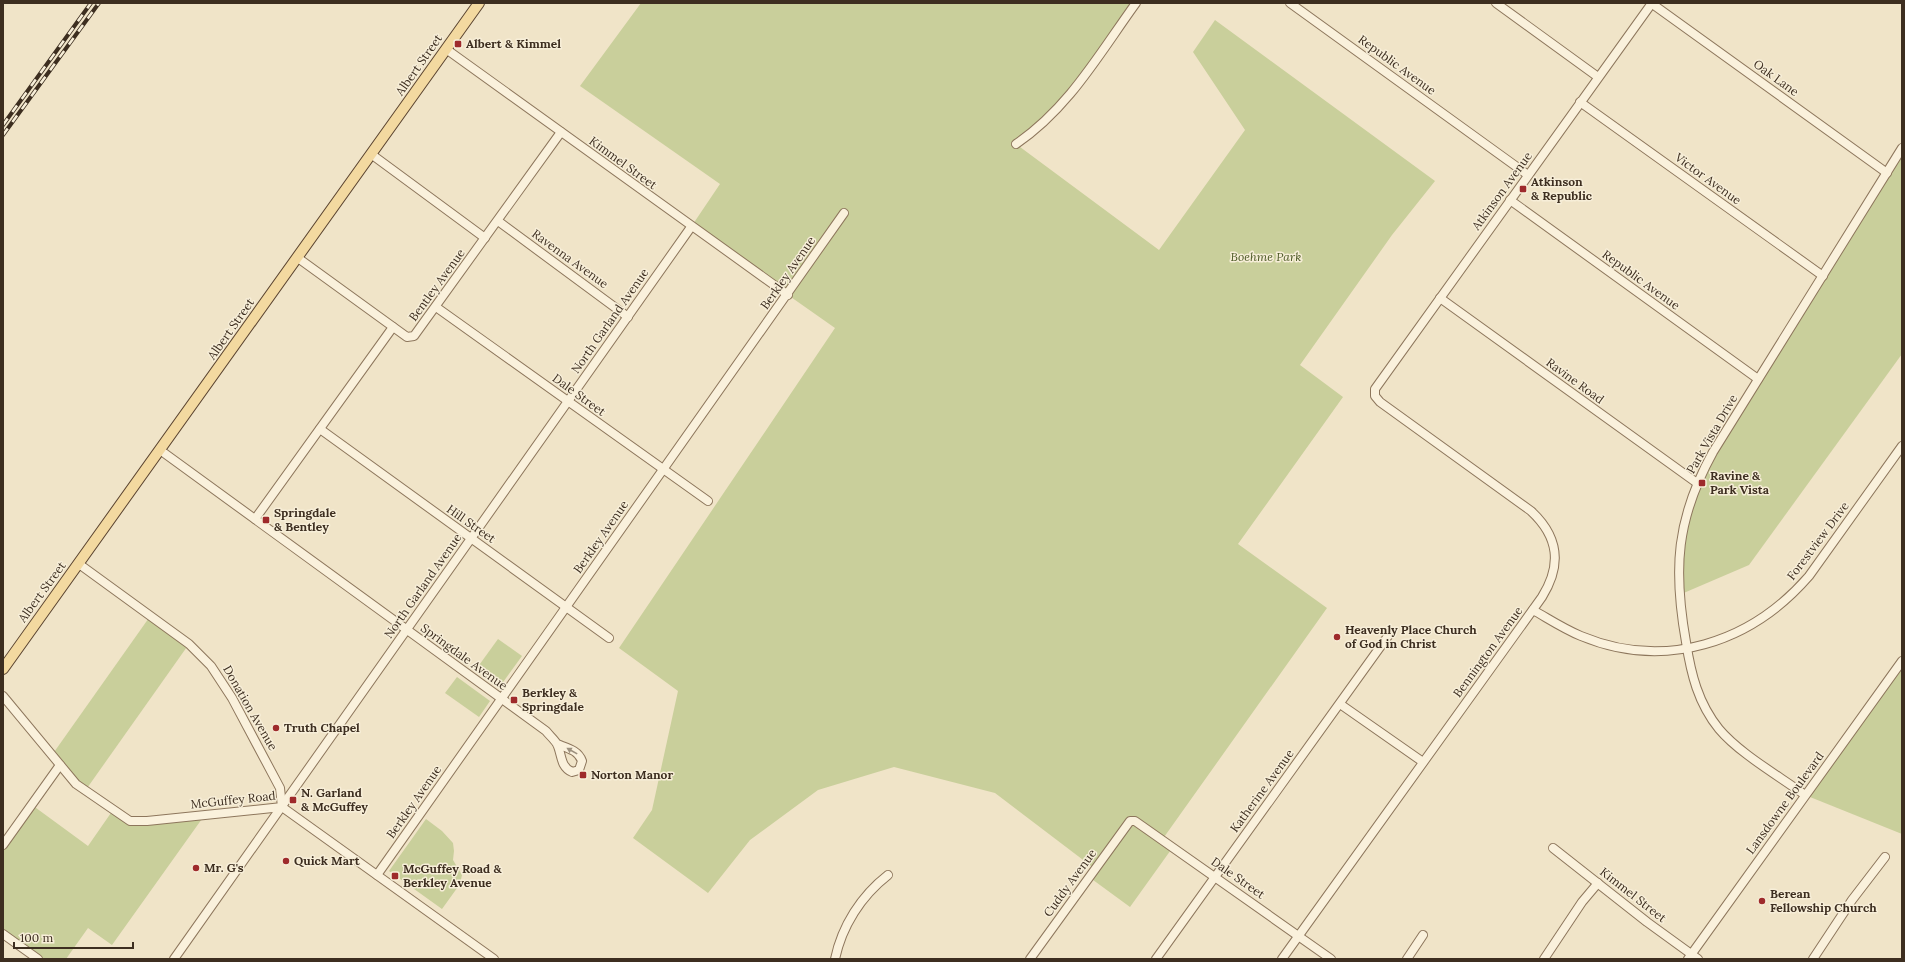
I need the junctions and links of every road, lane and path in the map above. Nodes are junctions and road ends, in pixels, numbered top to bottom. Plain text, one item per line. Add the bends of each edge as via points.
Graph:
1 (479, 3) edge
2 (1136, 3) edge
3 (1290, 3) edge
4 (1496, 3) edge
5 (1651, 3) edge
6 (446, 49) junction
7 (1598, 77) junction
8 (1580, 102) junction
9 (561, 132) junction
10 (1016, 144) dead end
11 (1902, 148) edge
12 (371, 154) junction
13 (1887, 173) junction
14 (1528, 175) junction
15 (1510, 200) junction
16 (844, 213) dead end
17 (498, 221) junction
18 (691, 227) junction
19 (486, 238) junction
20 (298, 258) junction
21 (1823, 276) junction
22 (788, 295) junction
23 (1440, 298) junction
24 (436, 307) junction
25 (628, 317) junction
26 (393, 327) junction
27 (1758, 379) junction
28 (1374, 394) joint
29 (568, 402) junction
30 (320, 429) junction
31 (1902, 446) edge
32 (160, 450) junction
33 (664, 470) junction
34 (1697, 483) junction
35 (708, 501) dead end
36 (255, 519) junction
37 (471, 539) junction
38 (79, 564) junction
39 (566, 608) junction
40 (1533, 610) junction
41 (406, 630) junction
42 (1388, 636) dead end
43 (609, 638) dead end
44 (1686, 648) junction
45 (1902, 661) edge
46 (3, 669) edge
47 (3, 696) edge
48 (502, 699) junction
49 (1340, 704) junction
50 (557, 744) dead end
51 (1423, 762) junction
52 (60, 765) junction
53 (1805, 795) junction
54 (282, 807) junction
55 (1130, 821) joint
56 (3, 845) edge
57 (1553, 848) dead end
58 (1885, 857) dead end
59 (377, 875) junction
60 (888, 875) dead end
61 (1215, 877) junction
62 (1598, 883) junction
63 (3, 934) edge
64 (1299, 936) junction
65 (1423, 936) dead end
66 (1693, 957) edge
67 (38, 959) edge
68 (174, 959) edge
69 (494, 959) edge
70 (835, 959) edge
71 (1030, 959) edge
72 (1156, 959) edge
73 (1282, 959) edge
74 (1331, 959) edge
75 (1407, 959) edge
76 (1544, 959) edge
77 (1813, 959) edge

1 - 6 main road, Albert Street
2 - 10 street via 1060,108
3 - 14 street, Republic Avenue
4 - 7 street
5 - 7 street, Atkinson Avenue
5 - 13 street, Oak Lane
6 - 9 street, Kimmel Street
6 - 12 main road, Albert Street
7 - 8 street, Atkinson Avenue
8 - 14 street, Atkinson Avenue
8 - 21 street, Victor Avenue
9 - 17 street, Bentley Avenue
9 - 18 street, Kimmel Street
11 - 13 street, Park Vista Drive
12 - 19 street
12 - 20 main road, Albert Street
13 - 21 street, Park Vista Drive
14 - 15 street, Atkinson Avenue
15 - 23 street, Atkinson Avenue
15 - 27 street, Republic Avenue
16 - 22 street, Berkley Avenue
17 - 19 street, Bentley Avenue
17 - 25 street, Ravenna Avenue
18 - 22 street, Kimmel Street
18 - 25 street, North Garland Avenue
19 - 24 street, Bentley Avenue
20 - 26 street
20 - 32 main road, Albert Street
21 - 27 street, Park Vista Drive
22 - 33 street, Berkley Avenue
23 - 28 street, Atkinson Avenue via 1377,385
23 - 34 street, Ravine Road
24 - 26 street, Bentley Avenue via 414,336 407,337
24 - 29 street, Dale Street
25 - 29 street, North Garland Avenue
26 - 30 street, Bentley Avenue
27 - 34 street, Park Vista Drive via 1712,452
28 - 40 street, Bennington Avenue via 1380,402 1531,511 1546,528 1554,545 1555,570 1550,584
29 - 33 street, Dale Street
29 - 37 street, North Garland Avenue
30 - 36 street, Bentley Avenue
30 - 37 street, Hill Street
31 - 44 street, Forestview Drive via 1809,576 1791,596 1767,616 1737,633
32 - 36 street, Springdale Avenue
32 - 38 main road, Albert Street
33 - 35 street, Dale Street
33 - 39 street, Berkley Avenue
34 - 44 street, Park Vista Drive via 1684,520 1679,557 1679,595
36 - 41 street, Springdale Avenue
37 - 39 street, Hill Street
37 - 41 street, North Garland Avenue
38 - 46 main road, Albert Street
38 - 54 street, Donation Avenue via 189,644 211,666 232,698 280,788
39 - 43 street, Hill Street
39 - 48 street, Berkley Avenue
40 - 44 street, Forestview Drive via 1568,630 1609,645 1639,650
40 - 51 street, Bennington Avenue
41 - 48 street, Springdale Avenue
41 - 54 street, North Garland Avenue
42 - 49 street, Katherine Avenue
44 - 53 street, Park Vista Drive via 1696,689 1719,729 1736,745
45 - 53 street, Lansdowne Boulevard
47 - 52 street, McGuffey Road
48 - 50 street, Springdale Avenue via 546,731
48 - 59 street, Berkley Avenue
49 - 51 street
49 - 61 street, Katherine Avenue
51 - 64 street, Bennington Avenue
52 - 54 street, McGuffey Road via 76,784 134,822
52 - 56 street
53 - 66 street, Lansdowne Boulevard
54 - 59 street, McGuffey Road
54 - 68 street, North Garland Avenue
55 - 61 street, Dale Street via 1135,821
55 - 71 street, Cuddy Avenue
57 - 62 street, Kimmel Street
58 - 77 street via 1852,900
59 - 69 street, McGuffey Road
60 - 70 street via 868,893 858,907 843,934
61 - 64 street, Dale Street
61 - 72 street, Katherine Avenue
62 - 66 street, Kimmel Street
62 - 76 street via 1582,902
63 - 67 street
64 - 73 street, Bennington Avenue
64 - 74 street, Dale Street
65 - 75 street

